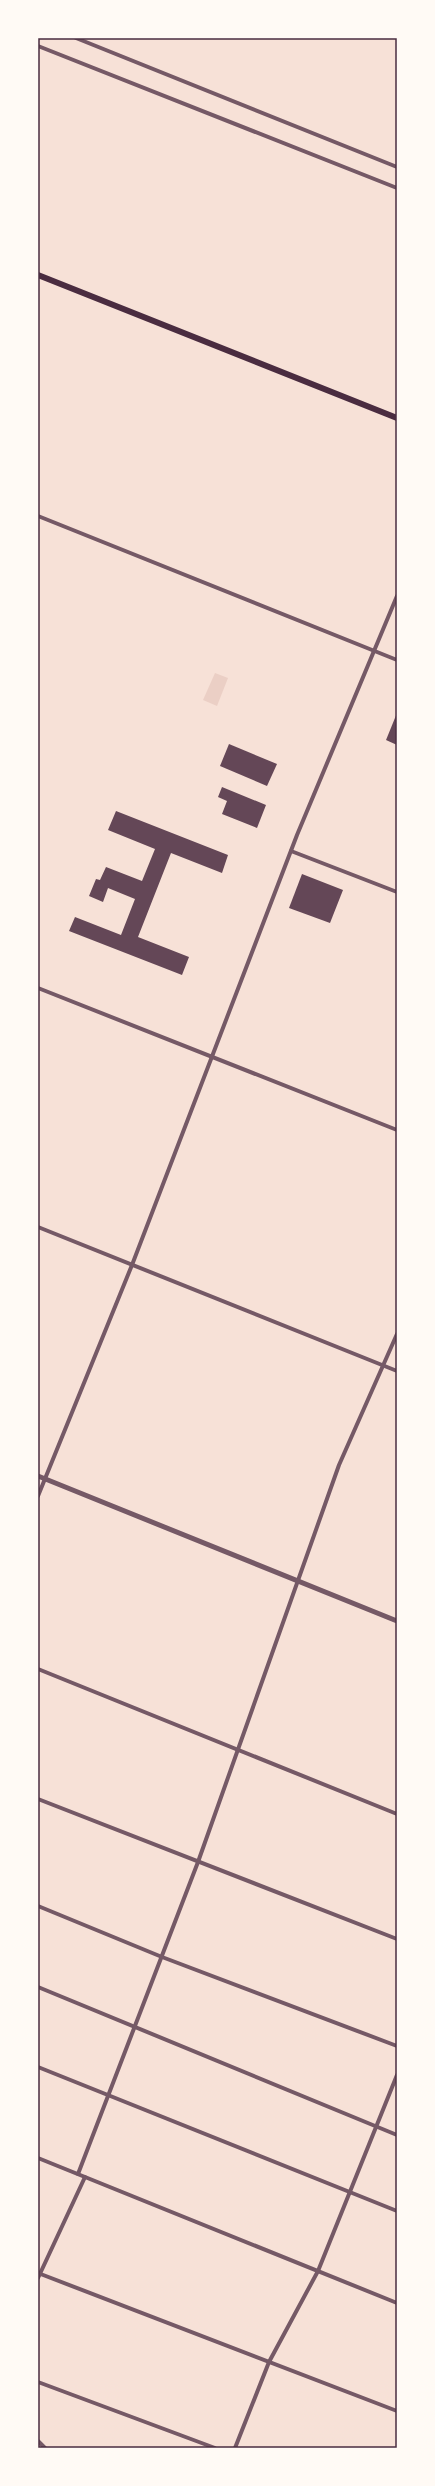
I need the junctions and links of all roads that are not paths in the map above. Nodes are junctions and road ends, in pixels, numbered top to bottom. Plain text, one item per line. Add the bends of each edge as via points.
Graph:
1 (76, 38) edge
2 (38, 46) edge
3 (397, 167) edge
4 (397, 188) edge
5 (38, 275) edge
6 (397, 418) edge
7 (38, 516) edge
8 (397, 596) edge
9 (375, 651) junction
10 (397, 660) edge
11 (291, 851) junction
12 (397, 892) edge
13 (38, 988) edge
14 (212, 1057) junction
15 (397, 1130) edge
16 (38, 1227) edge
17 (132, 1264) junction
18 (397, 1334) edge
19 (384, 1365) junction
20 (397, 1371) edge
21 (38, 1476) edge
22 (45, 1479) junction
23 (38, 1496) edge
24 (299, 1581) junction
25 (397, 1621) edge
26 (38, 1669) edge
27 (238, 1751) junction
28 (38, 1799) edge
29 (397, 1814) edge
30 (198, 1862) junction
31 (38, 1906) edge
32 (397, 1939) edge
33 (162, 1957) junction
34 (38, 1987) edge
35 (136, 2026) junction
36 (397, 2046) edge
37 (38, 2068) edge
38 (397, 2075) edge
39 (110, 2095) junction
40 (377, 2126) junction
41 (397, 2135) edge
42 (38, 2158) edge
43 (78, 2174) junction
44 (85, 2177) junction
45 (351, 2193) junction
46 (397, 2212) edge
47 (318, 2271) junction
48 (38, 2275) edge
49 (397, 2303) edge
50 (270, 2362) junction
51 (38, 2382) edge
52 (397, 2411) edge
53 (38, 2441) edge
54 (45, 2448) edge
55 (215, 2448) edge
56 (235, 2448) edge

1 - 3 street
2 - 4 street
5 - 6 main road
7 - 9 street
8 - 9 street
9 - 10 street
9 - 11 street
11 - 12 street
11 - 14 street
13 - 14 street
14 - 15 street
14 - 17 street
16 - 17 street
17 - 19 street
17 - 22 street
18 - 19 street
19 - 20 street
19 - 24 street via 339,1465
21 - 22 street
22 - 23 street
22 - 24 street
24 - 25 street
24 - 27 street
26 - 27 street
27 - 29 street
27 - 30 street
28 - 30 street
30 - 32 street
30 - 33 street
31 - 33 street
33 - 35 street
33 - 36 street
34 - 35 street
35 - 39 street
35 - 40 street
37 - 39 street
38 - 40 street
39 - 43 street
39 - 45 street
40 - 41 street
40 - 45 street
42 - 43 street
43 - 44 street
44 - 47 street
44 - 48 street
45 - 46 street
45 - 47 street
47 - 49 street
47 - 50 street
48 - 50 street
50 - 52 street
50 - 56 street
51 - 55 street
53 - 54 street

